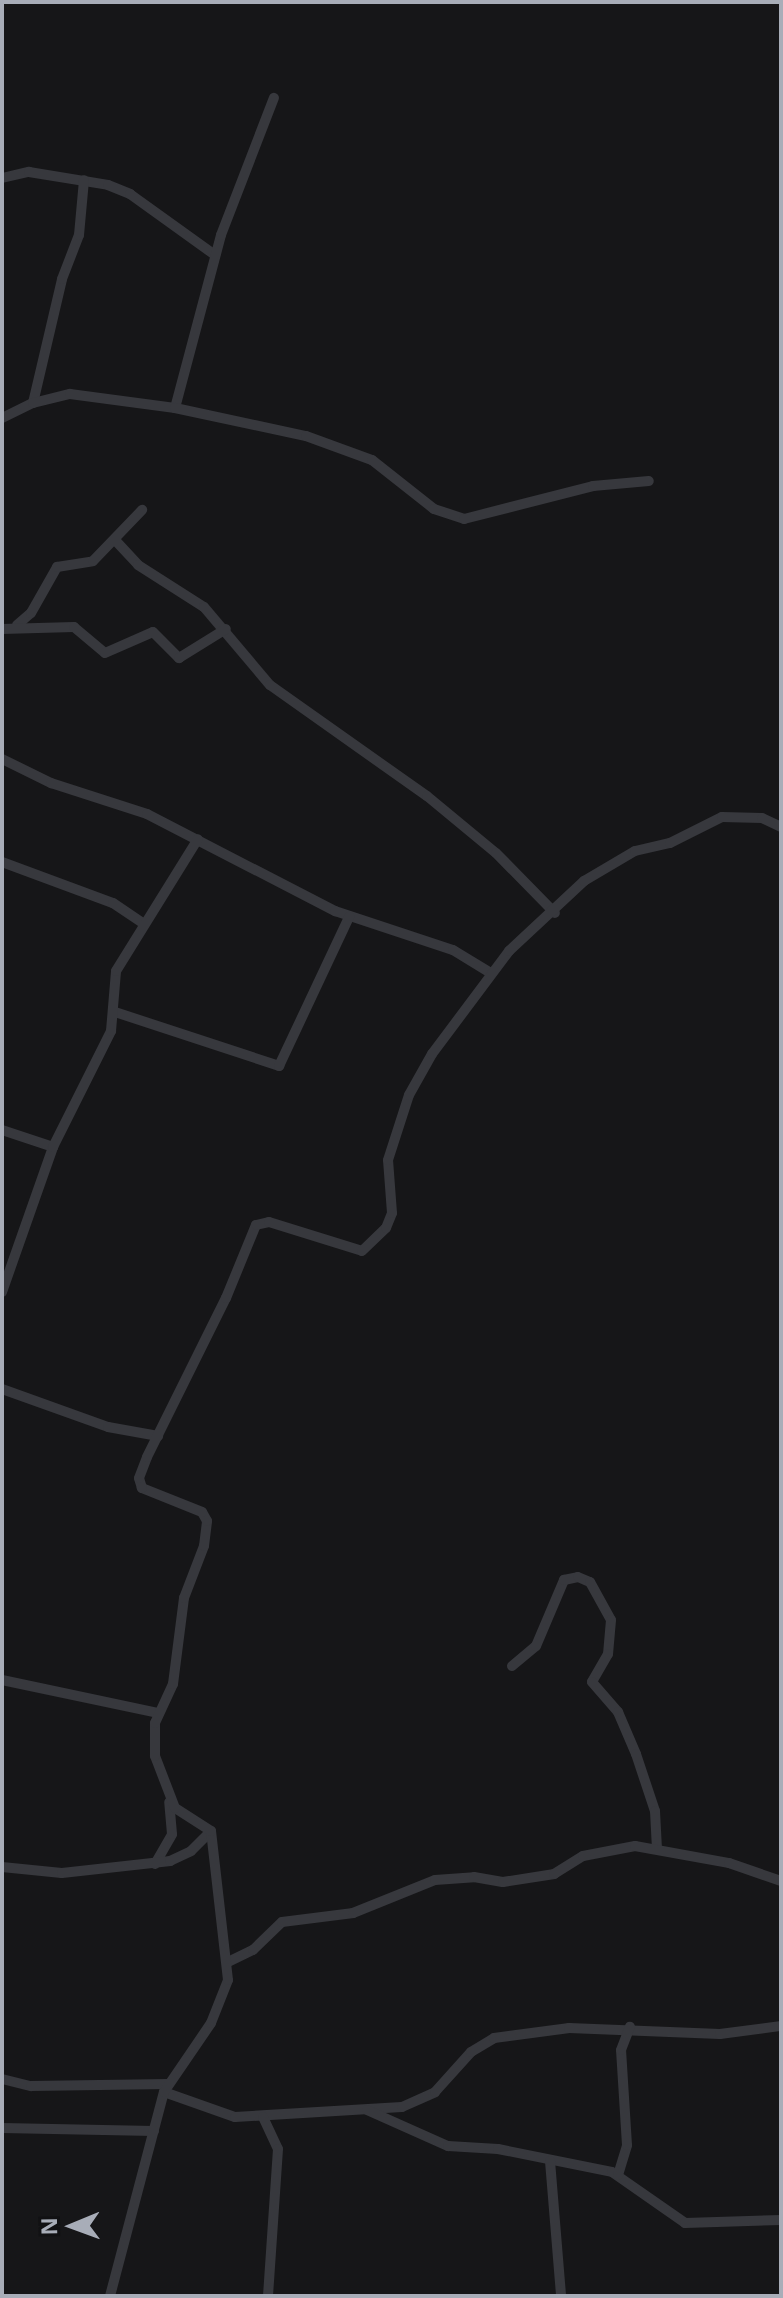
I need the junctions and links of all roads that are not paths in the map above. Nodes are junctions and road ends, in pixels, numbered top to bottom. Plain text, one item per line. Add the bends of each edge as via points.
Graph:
1 (274, 98) dead end
2 (2, 178) edge
3 (84, 180) junction
4 (215, 255) junction
5 (33, 403) junction
6 (175, 408) junction
7 (2, 418) edge
8 (649, 481) dead end
9 (142, 510) dead end
10 (115, 540) junction
11 (7, 625) edge
12 (226, 629) junction
13 (4, 761) edge
14 (2, 776) edge
15 (781, 827) edge
16 (198, 839) junction
17 (2, 862) edge
18 (555, 913) junction
19 (349, 917) junction
20 (143, 923) junction
21 (489, 972) junction
22 (115, 1012) junction
23 (2, 1130) edge
24 (53, 1147) junction
25 (3, 1288) edge
26 (2, 1389) edge
27 (158, 1436) junction
28 (512, 1666) dead end
29 (2, 1680) edge
30 (158, 1713) junction
31 (169, 1800) junction
32 (211, 1831) junction
33 (657, 1847) junction
34 (155, 1864) junction
35 (2, 1867) edge
36 (781, 1881) edge
37 (228, 1962) junction
38 (781, 2026) edge
39 (630, 2027) junction
40 (2, 2079) edge
41 (166, 2088) junction
42 (367, 2110) junction
43 (263, 2117) junction
44 (2, 2128) edge
45 (154, 2131) junction
46 (550, 2161) junction
47 (618, 2175) junction
48 (781, 2220) edge
49 (110, 2296) edge
50 (268, 2296) edge
51 (561, 2296) edge

1 - 4 street
2 - 3 street via 29,172
3 - 4 street via 130,194
3 - 5 street via 79,235 62,279
4 - 6 street
5 - 6 street via 70,394
5 - 7 street
6 - 8 street via 355,451 396,475 449,518 464,519 606,484
9 - 10 street
10 - 11 street via 85,565 57,567 31,613
10 - 12 street via 138,565 185,592
11 - 12 street via 74,627 105,653 153,632 179,658
12 - 18 street via 270,685 427,796 496,853
13 - 14 street
13 - 16 street via 147,814
15 - 18 street via 762,818 713,820 609,866 584,881
16 - 19 street
16 - 20 street
17 - 20 street via 113,903
18 - 21 street
19 - 21 street via 453,950
19 - 22 street via 279,1066
20 - 22 street via 116,971
21 - 27 street via 409,1095 388,1160 392,1213 386,1228 362,1251 269,1222 256,1225
22 - 24 street via 104,1049
23 - 24 street
24 - 25 street
26 - 27 street via 108,1427
27 - 30 street via 141,1472 142,1488 202,1512 207,1529 184,1598 173,1684
28 - 33 street via 536,1646 564,1580 573,1576 590,1582 611,1620 608,1654 592,1682 614,1706 631,1741 655,1811
29 - 30 street
30 - 31 street via 155,1756
31 - 32 street
31 - 34 street via 172,1834
32 - 34 street via 182,1857
32 - 37 street
33 - 36 street
33 - 37 street via 583,1856 554,1874 511,1881 458,1877 420,1883 353,1913 282,1922 253,1950
34 - 35 street via 62,1873
37 - 41 street via 228,1980 211,2023
38 - 39 street via 720,2034
39 - 42 street via 494,2038 471,2052 422,2101
39 - 47 street via 621,2050 627,2145
40 - 41 street via 31,2086
41 - 43 street via 235,2117
41 - 45 street
42 - 43 street
42 - 46 street via 448,2146 498,2149
43 - 50 street via 278,2149
44 - 45 street
45 - 49 street
46 - 47 street
46 - 51 street
47 - 48 street via 685,2223

